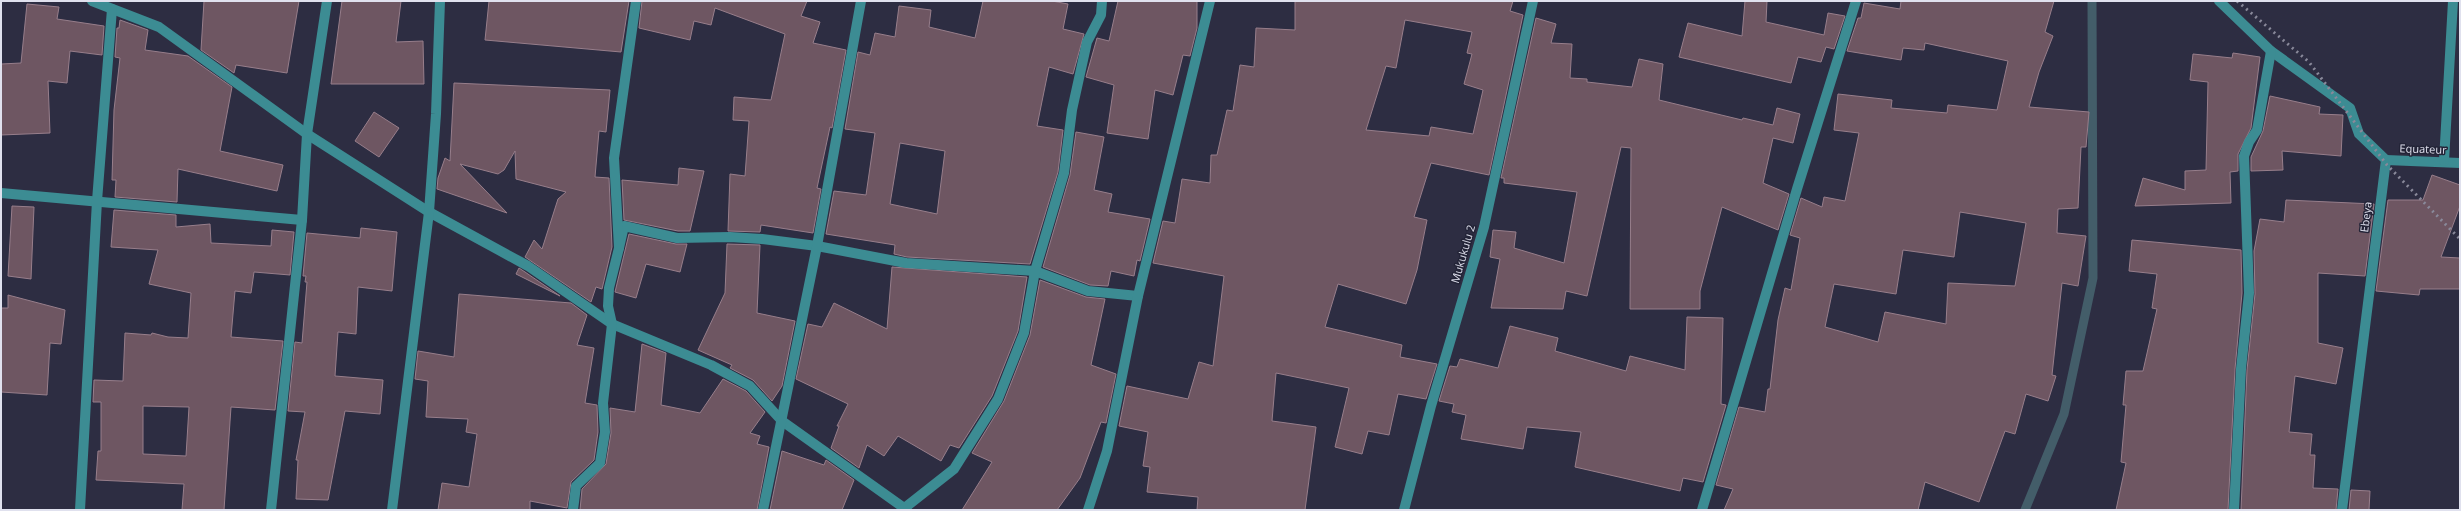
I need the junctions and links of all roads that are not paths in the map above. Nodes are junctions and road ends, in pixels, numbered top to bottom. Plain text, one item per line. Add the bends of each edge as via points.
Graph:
1 (92, 1) edge
2 (327, 1) edge
3 (440, 1) edge
4 (636, 1) edge
5 (861, 1) edge
6 (1102, 1) edge
7 (1210, 1) edge
8 (1533, 1) edge
9 (1856, 1) edge
10 (2219, 1) edge
11 (2453, 1) edge
12 (112, 9) junction
13 (2271, 52) junction
14 (307, 134) junction
15 (2386, 160) junction
16 (2444, 161) junction
17 (2460, 163) edge
18 (1, 194) edge
19 (97, 200) junction
20 (429, 212) junction
21 (302, 220) junction
22 (817, 246) junction
23 (618, 248) junction
24 (1034, 271) junction
25 (1138, 296) junction
26 (612, 324) junction
27 (782, 421) junction
28 (904, 509) edge
29 (80, 510) edge
30 (270, 510) edge
31 (392, 510) edge
32 (574, 510) edge
33 (763, 510) edge
34 (1088, 510) edge
35 (1404, 510) edge
36 (1702, 510) edge
37 (2234, 510) edge
38 (2342, 510) edge

1 - 12 street
2 - 14 street
3 - 20 street
4 - 23 street via 614,158
5 - 22 street
6 - 24 street via 1101,15 1086,42 1072,110 1064,173
7 - 25 street
8 - 35 street, Mukukulu 2 via 1484,227 1431,406
9 - 36 street via 1797,189
10 - 13 street
11 - 16 street
12 - 14 street via 159,27
12 - 19 street
13 - 15 street via 2350,108 2359,134
13 - 37 street via 2257,130 2244,156 2249,293 2241,369
14 - 20 street
14 - 21 street
15 - 16 street, Equateur
15 - 38 street, Ebeya
16 - 17 street, Equateur
18 - 19 street
19 - 21 street
19 - 29 street
20 - 26 street via 528,266
20 - 31 street
21 - 30 street
22 - 23 street via 730,237 676,238 624,226
22 - 24 street via 906,263
22 - 27 street
23 - 26 street via 609,288 608,306
24 - 25 street via 1088,291
24 - 28 street via 1024,333 998,399 954,469
25 - 34 street via 1107,451
26 - 27 street via 711,365 750,386
26 - 32 street via 604,395 605,432 600,463 576,486
27 - 28 street
27 - 33 street

